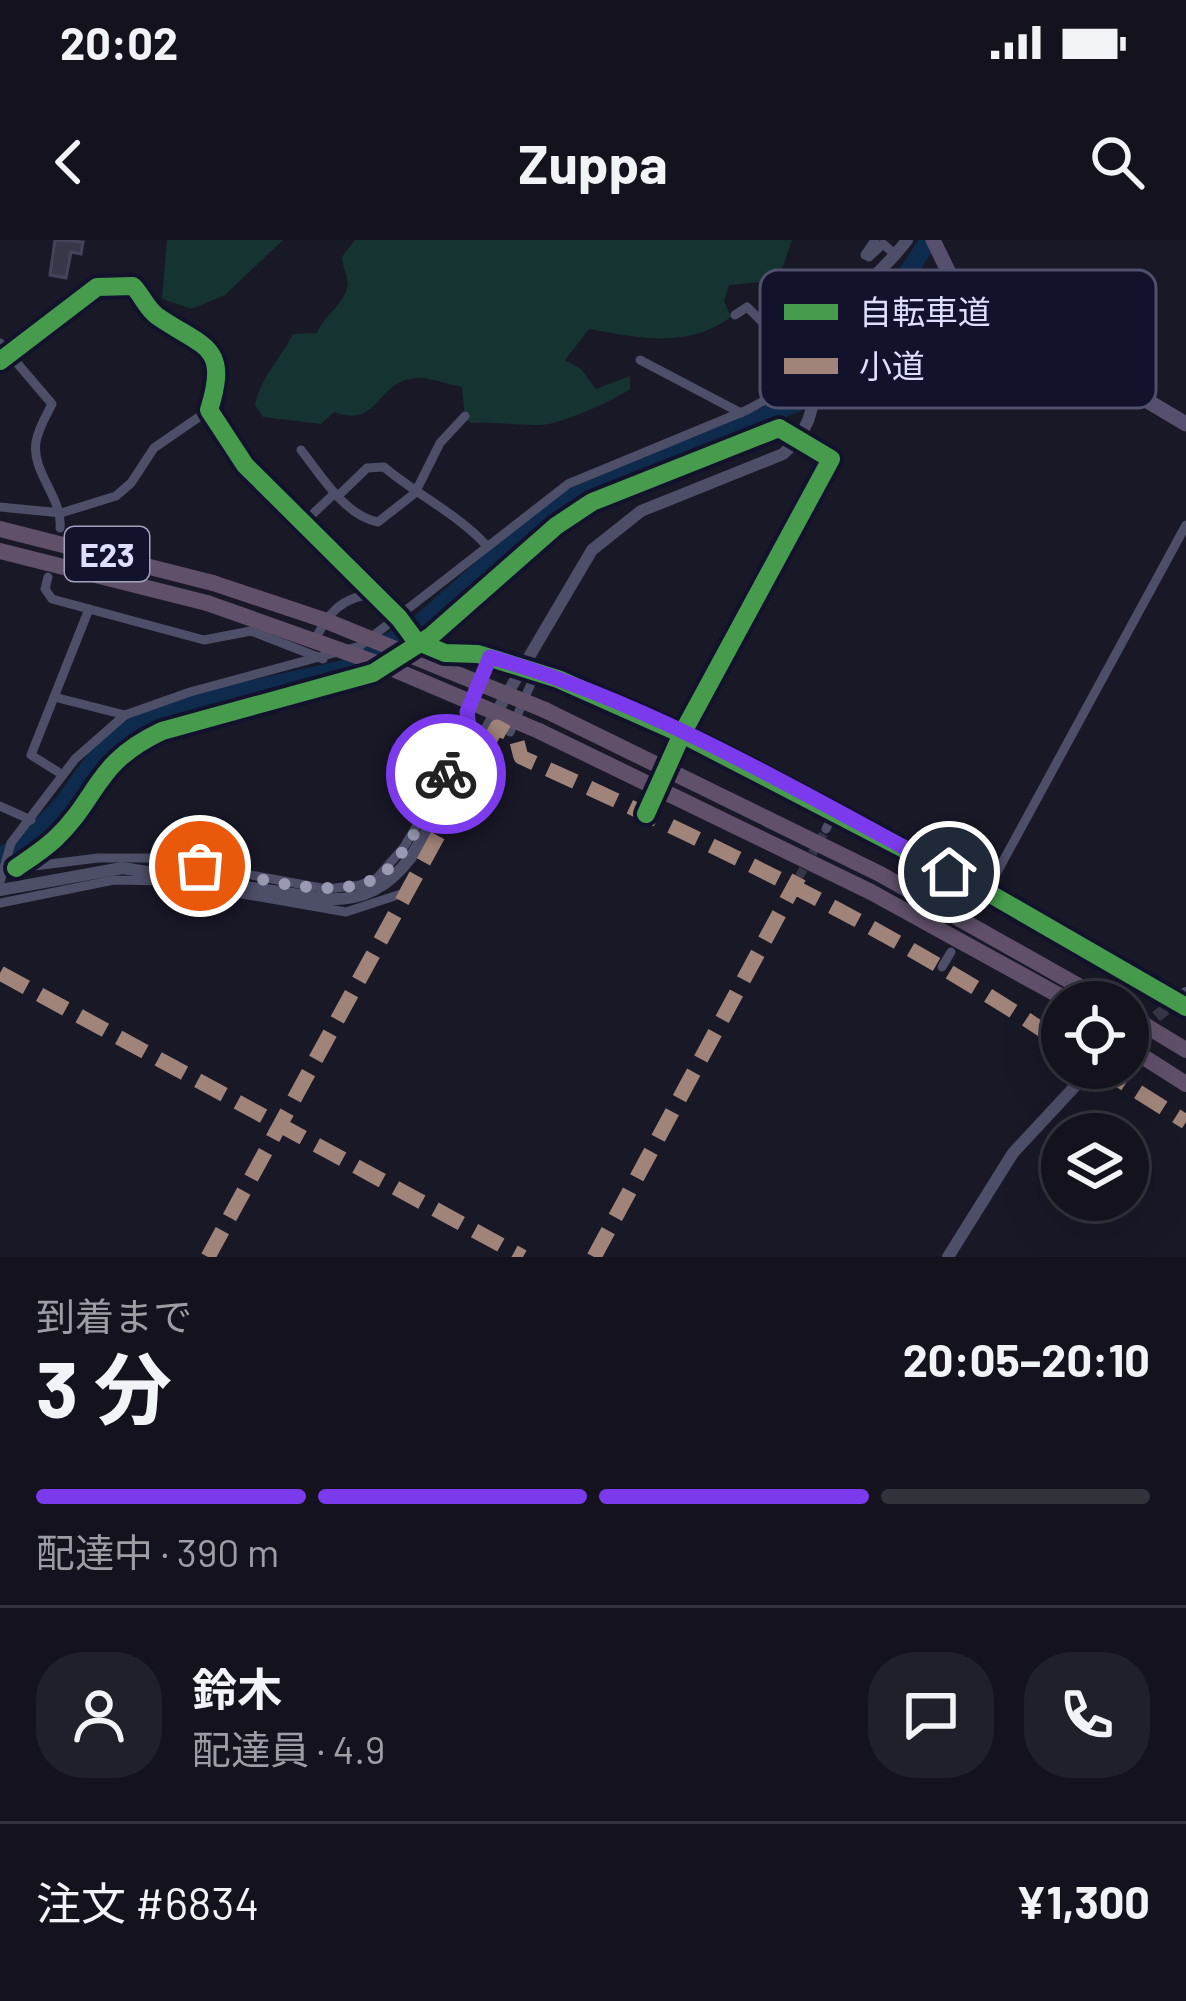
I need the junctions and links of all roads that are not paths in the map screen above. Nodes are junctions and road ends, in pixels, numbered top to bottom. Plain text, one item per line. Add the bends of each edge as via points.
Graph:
1 (875, 240) edge
2 (907, 240) edge
3 (933, 240) edge
4 (896, 255) junction
5 (882, 270) edge
6 (947, 270) edge
7 (735, 315) dead end
8 (760, 320) edge
9 (0, 343) edge
10 (10, 353) junction
11 (640, 360) dead end
12 (0, 362) edge
13 (760, 403) edge
14 (1156, 406) edge
15 (812, 408) edge
16 (209, 410) junction
17 (741, 412) junction
18 (465, 416) dead end
19 (1186, 424) edge
20 (800, 439) junction
21 (301, 450) dead end
22 (415, 493) junction
23 (337, 494) junction
24 (0, 507) edge
25 (62, 514) junction
26 (302, 524) junction
27 (1186, 524) edge
28 (60, 528) dead end
29 (0, 529) edge
30 (488, 546) junction
31 (0, 550) edge
32 (48, 577) dead end
33 (375, 594) junction
34 (89, 609) junction
35 (401, 621) junction
36 (418, 642) junction
37 (310, 653) junction
38 (490, 657) junction
39 (322, 659) junction
40 (520, 666) junction
41 (536, 672) junction
42 (54, 697) junction
43 (125, 716) junction
44 (510, 732) dead end
45 (682, 734) junction
46 (674, 752) tunnel mouth
47 (63, 775) junction
48 (0, 806) edge
49 (835, 811) junction
50 (31, 820) junction
51 (826, 829) tunnel mouth
52 (11, 867) junction
53 (0, 886) edge
54 (407, 892) dead end
55 (987, 892) junction
56 (0, 903) edge
57 (977, 909) dead end
58 (951, 952) dead end
59 (942, 967) dead end
60 (1070, 981) edge
61 (1041, 986) edge
62 (1182, 1000) edge
63 (1149, 1028) edge
64 (1149, 1049) edge
65 (1186, 1050) edge
66 (1149, 1061) edge
67 (1186, 1072) edge
68 (1186, 1084) edge
69 (1072, 1089) edge
70 (948, 1257) edge

1 - 4 street via 866,256 884,244
2 - 4 street
3 - 6 main road
4 - 5 street
7 - 8 street via 747,307
9 - 10 street
10 - 12 street
10 - 16 street via 90,291 127,284 152,314 191,334 215,361 219,378
10 - 25 street via 52,404 35,452
11 - 17 street
13 - 17 street
14 - 19 main road
15 - 20 street
16 - 25 street via 154,448 116,496
16 - 26 street via 245,465
17 - 30 street via 568,484
18 - 22 street via 440,443
20 - 36 street via 779,428 592,502
20 - 40 street via 623,522 579,567
20 - 45 street via 831,459
21 - 23 street
22 - 23 street via 384,467 367,468
22 - 23 street via 378,522
22 - 30 street
23 - 26 street
24 - 25 street
25 - 28 street
26 - 33 street
27 - 55 street
29 - 60 highway, E23, bridge via 213,583 545,710 880,874
30 - 35 street
31 - 61 highway, E23, bridge via 207,603 388,667 851,882
32 - 34 street via 52,598
33 - 35 street
33 - 37 street via 337,607
34 - 37 street via 204,640 251,631
34 - 42 street
35 - 36 street
35 - 39 street
36 - 38 street
36 - 52 street via 359,679 139,742 101,775 57,837
37 - 39 street
38 - 40 street
38 - 52 street via 467,712 467,740 392,865 360,886 327,889 143,857
39 - 43 street
40 - 41 street
40 - 53 street via 411,857 369,894 326,899 122,868
41 - 44 street
41 - 45 street
42 - 43 street
42 - 47 street via 31,755
43 - 47 street
45 - 46 street
45 - 49 street
47 - 50 street
48 - 50 street
49 - 51 street
49 - 55 street
50 - 52 street via 11,843
52 - 53 street
54 - 56 street via 346,912 168,881 114,880
55 - 57 street
55 - 62 street
58 - 59 street
63 - 65 highway
64 - 67 highway
66 - 68 highway
69 - 70 street via 1013,1153

